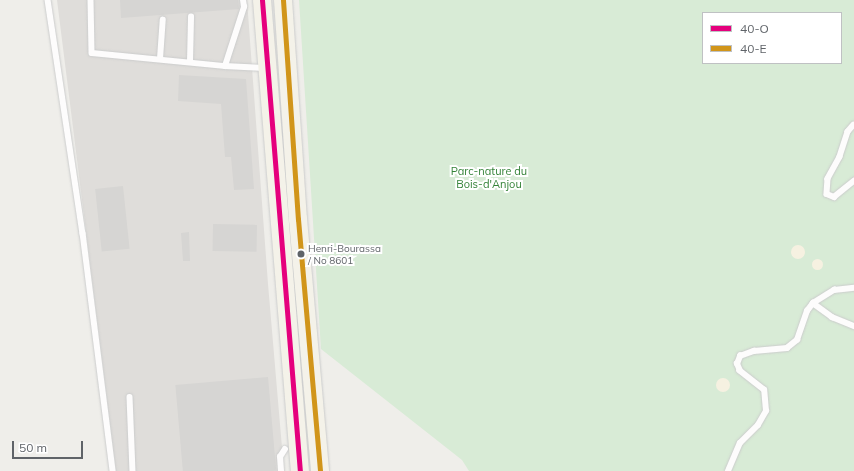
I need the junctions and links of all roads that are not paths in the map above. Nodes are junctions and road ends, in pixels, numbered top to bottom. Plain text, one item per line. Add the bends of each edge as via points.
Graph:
1 (48, 0) edge
2 (91, 0) edge
3 (243, 0) edge
4 (262, 0) edge
5 (283, 0) edge
6 (191, 17) dead end
7 (163, 20) dead end
8 (160, 59) junction
9 (190, 62) junction
10 (225, 66) junction
11 (276, 80) junction
12 (854, 125) edge
13 (854, 181) edge
14 (854, 288) edge
15 (813, 303) junction
16 (854, 326) edge
17 (300, 358) junction
18 (130, 397) dead end
19 (284, 449) dead end
20 (113, 471) edge
21 (133, 471) edge
22 (281, 471) edge
23 (300, 471) edge
24 (320, 471) edge
25 (728, 471) edge

1 - 20 lane via 83,233
2 - 8 lane via 92,53
3 - 10 lane via 244,7
4 - 11 main road
5 - 11 main road
6 - 9 lane
7 - 8 lane
8 - 9 lane
9 - 10 lane
10 - 11 lane
11 - 17 main road
12 - 13 lane via 846,137 840,157 828,179 827,194 834,197
14 - 15 lane via 834,290
15 - 16 lane via 832,317
15 - 25 lane via 794,344 779,350 746,353 738,360 740,371 764,390 766,411 758,426 740,443
17 - 23 main road
17 - 24 main road
18 - 21 lane
19 - 22 lane via 280,457

